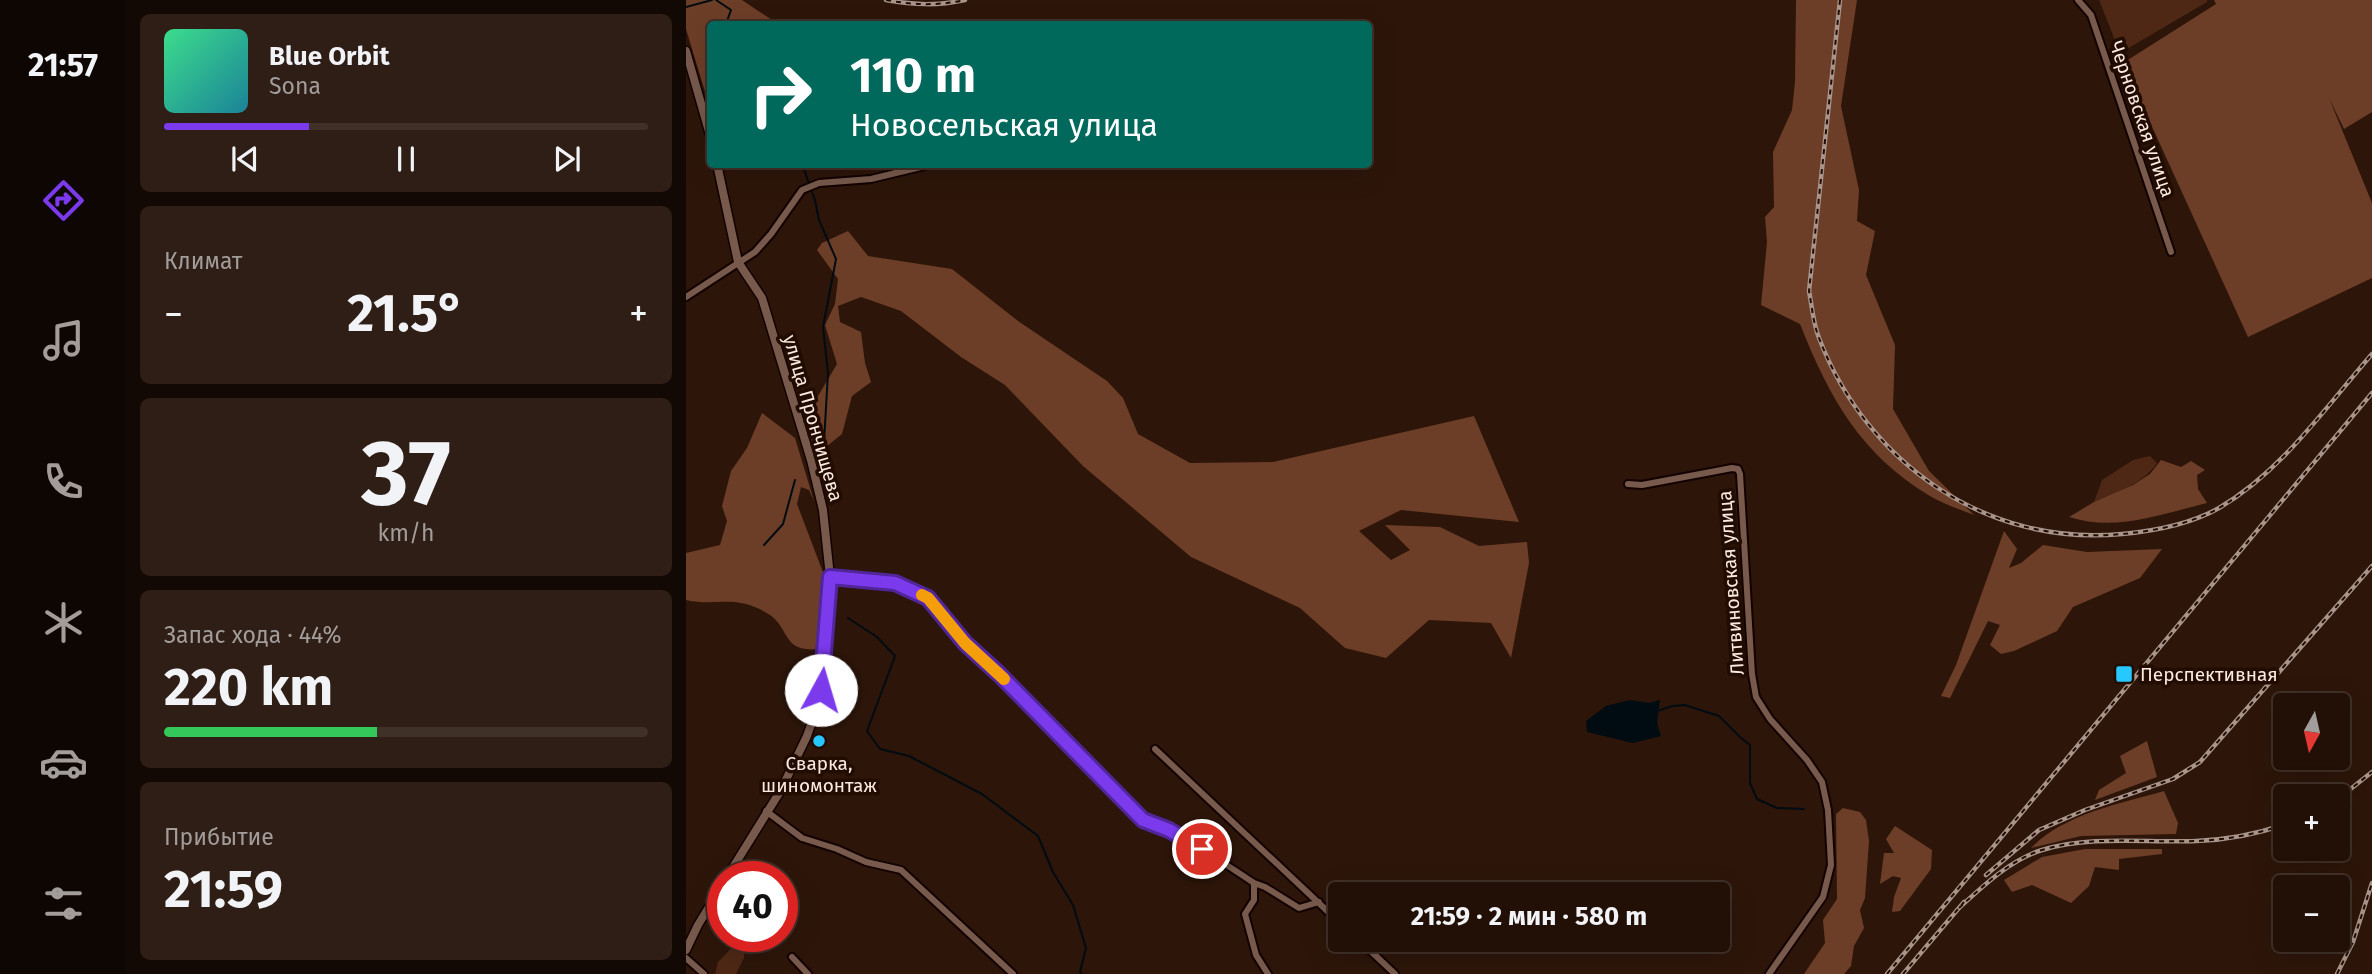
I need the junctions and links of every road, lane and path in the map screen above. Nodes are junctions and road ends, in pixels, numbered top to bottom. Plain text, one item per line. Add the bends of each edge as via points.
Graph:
1 (2078, 0) edge
2 (686, 51) edge
3 (707, 124) edge
4 (719, 168) edge
5 (916, 168) edge
6 (2171, 251) dead end
7 (738, 262) junction
8 (686, 297) edge
9 (1628, 484) dead end
10 (830, 577) junction
11 (1156, 749) dead end
12 (766, 811) junction
13 (736, 861) edge
14 (1254, 883) junction
15 (1319, 902) junction
16 (707, 910) edge
17 (1328, 911) edge
18 (686, 950) edge
19 (1372, 952) edge
20 (792, 957) dead end
21 (686, 958) edge
22 (704, 974) edge
23 (808, 974) edge
24 (1013, 974) edge
25 (1268, 974) edge
26 (1395, 974) edge
27 (1769, 974) edge

1 - 6 street, Черновская улица via 2091,15
2 - 3 street
4 - 7 street, улица Прончищева
5 - 7 street via 871,179 819,183 802,190 755,253
7 - 8 street
7 - 10 street, улица Прончищева via 762,298 811,460 823,510
9 - 27 street, Литвиновская улица via 1732,468 1740,474 1756,697 1822,782 1832,864 1823,897
10 - 12 street, улица Прончищева via 818,705 781,790
10 - 14 street via 895,583 928,598 965,643 1143,820 1219,858
11 - 15 street
12 - 13 street, улица Прончищева
12 - 24 street via 802,838 901,870
14 - 15 street via 1299,908
14 - 25 street via 1254,900 1245,914 1256,955
15 - 17 street
16 - 18 street
19 - 26 street
20 - 23 street
21 - 22 street

